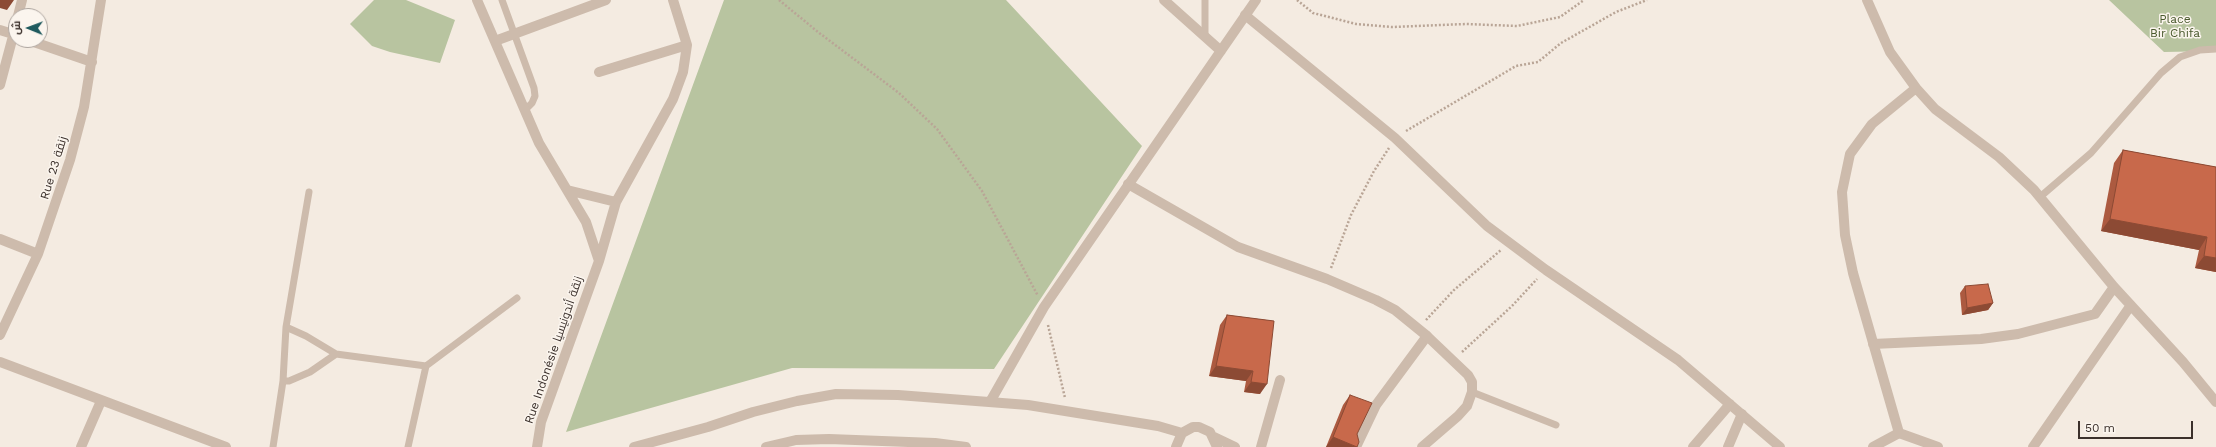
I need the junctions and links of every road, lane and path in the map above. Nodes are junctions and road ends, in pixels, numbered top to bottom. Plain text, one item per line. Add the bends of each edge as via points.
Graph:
1 (102, 0) edge
2 (477, 0) edge
3 (502, 0) edge
4 (606, 0) edge
5 (673, 0) edge
6 (779, 0) edge
7 (1164, 0) edge
8 (1205, 0) edge
9 (1256, 0) edge
10 (1297, 0) edge
11 (1584, 0) edge
12 (1645, 0) edge
13 (1867, 0) edge
14 (1245, 15) junction
15 (513, 33) junction
16 (1204, 36) junction
17 (495, 41) junction
18 (687, 45) junction
19 (48, 47) edge
20 (10, 48) edge
21 (2216, 49) edge
22 (1221, 51) junction
23 (92, 62) junction
24 (600, 72) dead end
25 (0, 85) edge
26 (1916, 88) junction
27 (525, 110) junction
28 (1395, 138) junction
29 (1128, 184) junction
30 (567, 190) junction
31 (309, 192) dead end
32 (2040, 197) junction
33 (616, 202) junction
34 (0, 238) edge
35 (1509, 244) junction
36 (38, 254) junction
37 (599, 261) junction
38 (1546, 270) junction
39 (1327, 279) junction
40 (2114, 287) junction
41 (517, 298) dead end
42 (2131, 305) junction
43 (1044, 307) junction
44 (286, 327) junction
45 (1418, 328) junction
46 (0, 334) edge
47 (1427, 336) junction
48 (1873, 344) junction
49 (336, 354) junction
50 (1452, 361) junction
51 (0, 362) edge
52 (426, 366) junction
53 (1280, 380) dead end
54 (283, 381) junction
55 (1472, 392) junction
56 (101, 401) junction
57 (990, 402) junction
58 (2216, 402) edge
59 (1730, 404) junction
60 (1068, 411) junction
61 (1742, 414) junction
62 (1556, 425) dead end
63 (1182, 433) junction
64 (1899, 433) junction
65 (1214, 437) junction
66 (829, 443) edge
67 (935, 445) edge
68 (81, 447) edge
69 (226, 447) edge
70 (273, 447) edge
71 (408, 447) edge
72 (537, 447) edge
73 (634, 447) edge
74 (766, 447) edge
75 (966, 447) edge
76 (1176, 447) edge
77 (1217, 447) edge
78 (1235, 447) edge
79 (1261, 447) edge
80 (1356, 447) edge
81 (1422, 447) edge
82 (1693, 447) edge
83 (1728, 447) edge
84 (1780, 447) edge
85 (1873, 447) edge
86 (1938, 447) edge
87 (2033, 447) edge

1 - 23 street, Rue 23 زنقة
2 - 17 street
3 - 15 lane
4 - 15 street
5 - 18 street
6 - 43 path via 899,93 937,129 982,191
7 - 16 street
8 - 16 lane
9 - 14 street
10 - 11 path via 1313,13 1356,24 1392,27 1466,24 1517,26 1560,17
12 - 28 path via 1648,0 1616,12 1568,39 1538,62 1516,66
13 - 26 street via 1890,52
14 - 22 street
14 - 28 street
15 - 17 street
15 - 27 lane via 534,88 535,96
16 - 22 street
17 - 27 street
18 - 24 street
18 - 33 street, Rue Indonésie زنقة أندونيسيا via 683,72 673,99
19 - 23 street
20 - 25 street
21 - 32 lane via 2200,50 2180,57 2161,73 2092,153
22 - 29 street
23 - 36 street, Rue 23 زنقة via 84,108 70,160
26 - 32 street via 1935,109 1999,157
26 - 48 street via 1872,124 1850,154 1842,192 1845,235
27 - 30 street via 539,143
28 - 35 street
28 - 39 path via 1351,215
29 - 39 street via 1238,247
29 - 43 street
30 - 33 street
30 - 37 street via 586,222
31 - 44 lane
32 - 40 street
33 - 37 street, Rue Indonésie زنقة أندونيسيا
34 - 36 street
35 - 38 street
35 - 45 path via 1454,290
36 - 46 street, Rue 23 زنقة
37 - 72 street, Rue Indonésie زنقة أندونيسيا via 541,422
38 - 50 path via 1512,306
38 - 59 street via 1678,360
39 - 45 street via 1395,310
40 - 42 street
40 - 48 street via 2095,314 2018,334 1981,339
41 - 52 lane
42 - 58 street
42 - 87 street
43 - 57 street
43 - 60 path
44 - 49 lane
44 - 54 lane
45 - 47 street
47 - 50 street
47 - 80 street via 1376,405
48 - 64 street
49 - 52 lane
49 - 54 lane via 310,372 290,381
50 - 55 street via 1468,375 1472,382
51 - 56 street
52 - 71 lane
53 - 79 street
54 - 70 lane
55 - 62 lane
55 - 81 street via 1467,406 1458,416
56 - 68 street
56 - 69 street
57 - 60 street
57 - 73 street via 898,395 853,394 818,397 753,412
59 - 61 street
59 - 82 street
60 - 63 street via 1158,426
61 - 83 street
61 - 84 street
63 - 65 street via 1199,427
63 - 76 street
64 - 85 street
64 - 86 street
65 - 77 street
65 - 78 street
66 - 67 street
66 - 74 street via 796,440
67 - 75 street

